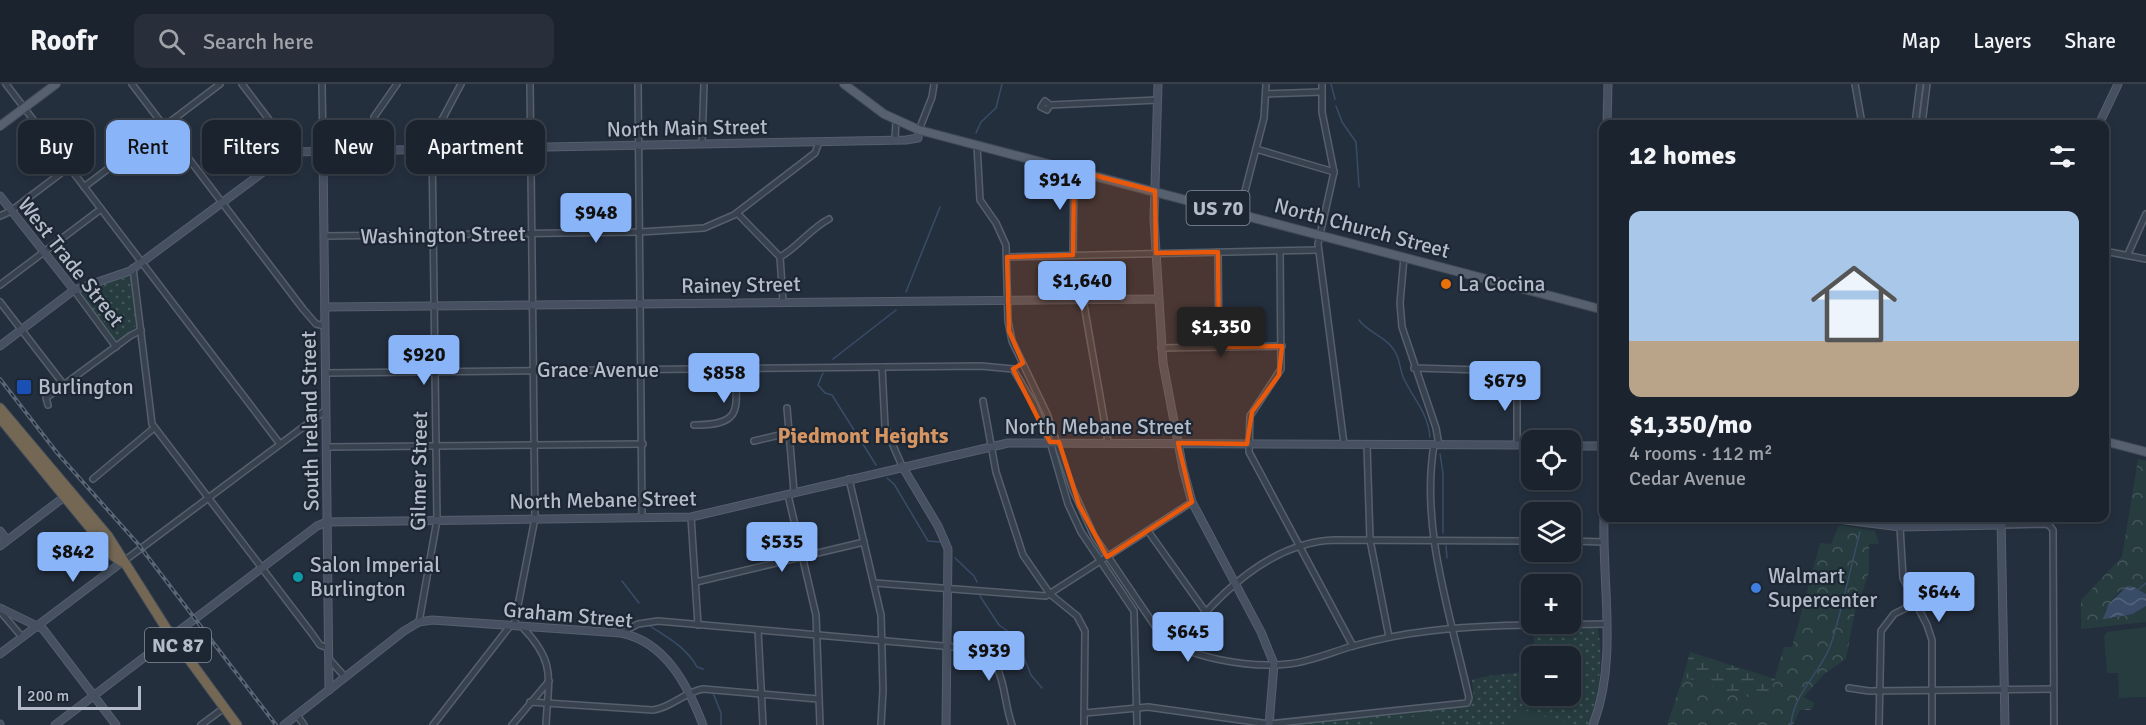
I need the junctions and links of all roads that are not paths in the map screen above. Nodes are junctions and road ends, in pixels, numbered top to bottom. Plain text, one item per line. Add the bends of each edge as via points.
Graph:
1 (6, 84) edge
2 (56, 84) edge
3 (132, 84) edge
4 (220, 84) edge
5 (242, 84) edge
6 (322, 84) edge
7 (397, 84) edge
8 (461, 84) edge
9 (530, 84) edge
10 (638, 84) edge
11 (704, 84) edge
12 (844, 84) edge
13 (934, 84) edge
14 (1158, 84) edge
15 (1266, 84) edge
16 (1322, 84) edge
17 (1608, 84) edge
18 (1855, 84) edge
19 (1920, 84) edge
20 (1927, 84) edge
21 (2118, 84) edge
22 (1322, 92) junction
23 (1266, 94) junction
24 (1158, 99) junction
25 (1050, 105) dead end
26 (24, 108) junction
27 (33, 120) edge
28 (159, 120) edge
29 (172, 120) edge
30 (269, 120) edge
31 (322, 120) edge
32 (374, 120) edge
33 (441, 120) edge
34 (530, 120) edge
35 (1607, 120) edge
36 (1861, 120) edge
37 (1916, 120) edge
38 (1922, 120) edge
39 (2101, 120) edge
40 (896, 121) junction
41 (0, 126) edge
42 (919, 130) junction
43 (895, 138) junction
44 (819, 142) junction
45 (702, 143) junction
46 (640, 145) junction
47 (977, 145) junction
48 (545, 147) edge
49 (1257, 149) junction
50 (190, 160) edge
51 (106, 170) edge
52 (1074, 170) junction
53 (1334, 172) junction
54 (60, 174) edge
55 (74, 174) edge
56 (259, 174) edge
57 (323, 174) edge
58 (433, 174) edge
59 (530, 174) edge
60 (84, 187) junction
61 (1155, 191) junction
62 (0, 196) edge
63 (221, 201) junction
64 (101, 208) junction
65 (11, 211) junction
66 (737, 213) junction
67 (2146, 213) edge
68 (1239, 214) junction
69 (0, 216) edge
70 (830, 219) dead end
71 (640, 232) junction
72 (531, 234) junction
73 (434, 235) junction
74 (1319, 235) junction
75 (324, 236) junction
76 (1318, 250) junction
77 (44, 252) junction
78 (1218, 252) junction
79 (1280, 252) junction
80 (2109, 252) edge
81 (1156, 253) junction
82 (2128, 254) junction
83 (1072, 255) junction
84 (1007, 256) junction
85 (780, 257) junction
86 (1404, 257) junction
87 (2146, 259) edge
88 (141, 263) junction
89 (133, 268) junction
90 (0, 285) edge
91 (74, 290) junction
92 (1083, 299) junction
93 (1157, 299) junction
94 (1007, 300) junction
95 (783, 301) junction
96 (0, 302) edge
97 (642, 303) junction
98 (533, 304) junction
99 (435, 305) junction
100 (325, 307) junction
101 (1599, 309) edge
102 (324, 326) junction
103 (21, 329) junction
104 (141, 330) junction
105 (0, 346) edge
106 (1281, 346) junction
107 (116, 347) junction
108 (1219, 347) junction
109 (1161, 348) junction
110 (1023, 362) junction
111 (882, 367) junction
112 (735, 368) junction
113 (1414, 368) junction
114 (643, 369) junction
115 (1013, 369) junction
116 (533, 370) junction
117 (436, 371) junction
118 (326, 373) junction
119 (64, 385) junction
120 (983, 401) dead end
121 (48, 405) dead end
122 (0, 408) edge
123 (787, 408) dead end
124 (326, 410) junction
125 (0, 418) edge
126 (694, 425) dead end
127 (154, 428) junction
128 (788, 433) junction
129 (754, 441) dead end
130 (1050, 442) junction
131 (1059, 442) junction
132 (1108, 442) junction
133 (2109, 442) edge
134 (1178, 443) junction
135 (280, 444) junction
136 (644, 444) junction
137 (1247, 444) junction
138 (1344, 444) junction
139 (437, 445) junction
140 (534, 445) junction
141 (1367, 445) junction
142 (1437, 445) junction
143 (1517, 445) junction
144 (1521, 445) edge
145 (989, 446) junction
146 (1581, 446) edge
147 (1599, 446) edge
148 (326, 447) junction
149 (2146, 453) edge
150 (902, 466) junction
151 (93, 479) dead end
152 (849, 479) junction
153 (69, 493) junction
154 (791, 493) junction
155 (208, 499) junction
156 (1192, 502) junction
157 (691, 517) junction
158 (535, 518) junction
159 (642, 518) junction
160 (437, 520) junction
161 (327, 522) junction
162 (1604, 522) edge
163 (1861, 522) edge
164 (1985, 522) edge
165 (2002, 522) edge
166 (2016, 522) edge
167 (1900, 527) junction
168 (0, 531) edge
169 (1148, 531) junction
170 (7, 540) junction
171 (1370, 540) junction
172 (1435, 541) junction
173 (1521, 541) edge
174 (1581, 541) edge
175 (864, 542) junction
176 (1604, 542) junction
177 (0, 546) edge
178 (1300, 547) junction
179 (803, 556) junction
180 (1107, 557) junction
181 (123, 562) junction
182 (1099, 562) junction
183 (261, 568) junction
184 (696, 582) junction
185 (875, 583) junction
186 (1234, 583) junction
187 (950, 588) junction
188 (1050, 594) junction
189 (1916, 603) junction
190 (0, 610) edge
191 (1205, 611) junction
192 (1147, 616) junction
193 (1136, 618) junction
194 (419, 622) junction
195 (1606, 624) junction
196 (698, 625) junction
197 (38, 626) junction
198 (512, 626) junction
199 (523, 628) junction
200 (1453, 628) junction
201 (758, 630) junction
202 (621, 633) junction
203 (172, 635) junction
204 (816, 636) junction
205 (22, 637) junction
206 (1389, 637) junction
207 (883, 642) junction
208 (1353, 646) junction
209 (948, 647) junction
210 (1177, 647) junction
211 (328, 648) junction
212 (0, 654) edge
213 (329, 659) junction
214 (1274, 664) junction
215 (345, 677) junction
216 (549, 681) junction
217 (1850, 688) dead end
218 (2053, 688) junction
219 (329, 690) junction
220 (2005, 690) junction
221 (1880, 691) junction
222 (1932, 691) junction
223 (689, 692) junction
224 (761, 694) junction
225 (94, 695) junction
226 (818, 699) junction
227 (530, 702) junction
228 (547, 704) junction
229 (224, 708) junction
230 (1137, 708) junction
231 (1084, 713) junction
232 (297, 715) junction
233 (1269, 724) edge
234 (54, 725) edge
235 (116, 725) edge
236 (201, 725) edge
237 (237, 725) edge
238 (284, 725) edge
239 (304, 725) edge
240 (433, 725) edge
241 (512, 725) edge
242 (546, 725) edge
243 (703, 725) edge
244 (763, 725) edge
245 (820, 725) edge
246 (881, 725) edge
247 (946, 725) edge
248 (1012, 725) edge
249 (1084, 725) edge
250 (1137, 725) edge
251 (1593, 725) edge
252 (1879, 725) edge
253 (1932, 725) edge
254 (2005, 725) edge
255 (2054, 725) edge

1 - 26 street
2 - 26 main road
3 - 28 street
4 - 29 street
5 - 30 street
6 - 31 street
7 - 32 street
8 - 33 street, Gilmer Street
9 - 34 street
10 - 46 street
11 - 45 street
12 - 40 main road, North Church Street / US 70
13 - 42 street
14 - 24 street
15 - 23 street
16 - 22 street
17 - 35 street
18 - 36 street
19 - 37 street
20 - 38 street
21 - 39 street
22 - 23 street
22 - 53 street via 1324,128
23 - 49 street
24 - 25 street
24 - 61 street
26 - 27 street
26 - 41 main road
40 - 42 main road, North Church Street / US 70
40 - 43 street
42 - 43 street, North Main Street via 918,138
42 - 47 main road, North Church Street / US 70
43 - 44 street, North Main Street
44 - 45 street, North Main Street
44 - 66 street, Washington Street via 815,153
45 - 46 street, North Main Street
46 - 48 street, North Main Street
46 - 71 street
47 - 52 main road, North Church Street / US 70
47 - 84 street via 980,200 1002,233
49 - 53 street
49 - 68 street
50 - 63 street
51 - 60 street
52 - 61 main road, North Church Street / US 70
52 - 83 street
53 - 74 street
54 - 65 street
55 - 60 street
56 - 63 street
57 - 75 street, South Ireland Street
58 - 73 street, Gilmer Street
59 - 72 street
60 - 64 street
61 - 68 main road, North Church Street / US 70
61 - 81 street
62 - 65 street, West Trade Street
63 - 88 street
63 - 102 street via 312,321
64 - 77 street
64 - 88 street
65 - 69 street
65 - 77 street, West Trade Street
66 - 71 street, Washington Street via 704,228
66 - 85 street
67 - 82 street
68 - 74 main road, North Church Street / US 70
70 - 85 street
71 - 72 street, Washington Street
71 - 97 street
72 - 73 street, Washington Street
72 - 98 street
73 - 75 street, Washington Street
73 - 99 street, Gilmer Street
74 - 76 street
74 - 86 main road, North Church Street / US 70
75 - 100 street, South Ireland Street
76 - 79 street
76 - 138 street
77 - 90 street
77 - 91 street, West Trade Street
78 - 79 street
78 - 81 street
78 - 108 street
79 - 106 street
80 - 82 street
81 - 83 street
81 - 93 street
82 - 87 street
83 - 84 street
84 - 94 street
85 - 95 street
86 - 101 main road, North Church Street / US 70
86 - 113 street via 1400,315
88 - 89 street
88 - 135 street
89 - 91 street
89 - 104 street
91 - 103 street
91 - 107 street, West Trade Street
92 - 93 street, Rainey Street
92 - 94 street, Rainey Street
92 - 132 street
93 - 109 street
94 - 95 street, Rainey Street
94 - 110 street via 1010,335
95 - 97 street, Rainey Street
96 - 103 street
97 - 98 street, Rainey Street
97 - 114 street
98 - 99 street, Rainey Street
98 - 116 street
99 - 100 street, Rainey Street
99 - 117 street, Gilmer Street
100 - 102 street, South Ireland Street
102 - 118 street, South Ireland Street
103 - 105 street
103 - 119 street
104 - 107 street
104 - 127 street
106 - 108 street
106 - 137 street via 1279,375 1252,412
107 - 119 street
108 - 109 street
109 - 134 street
110 - 115 street
110 - 131 street
111 - 112 street, Grace Avenue
111 - 115 street, Grace Avenue
111 - 150 street via 885,427
112 - 114 street, Grace Avenue
112 - 126 street via 736,406 732,415 721,424
113 - 142 street via 1436,428
113 - 143 street via 1513,370 1517,376
114 - 116 street, Grace Avenue
114 - 136 street
115 - 130 street
116 - 117 street, Grace Avenue
116 - 140 street
117 - 118 street, Grace Avenue
117 - 139 street, Gilmer Street
118 - 124 street, South Ireland Street
119 - 121 street via 46,398
120 - 145 street
122 - 153 highway, NC 87
123 - 128 street
124 - 135 street
124 - 148 street, South Ireland Street
125 - 153 highway, NC 87
127 - 151 street
127 - 155 street
128 - 129 street
128 - 154 street
130 - 131 street, North Mebane Street
130 - 145 street, North Mebane Street
130 - 182 street via 1068,504
131 - 132 street, North Mebane Street
131 - 180 street via 1079,505
132 - 134 street, North Mebane Street
133 - 149 main road
134 - 137 street, North Mebane Street
134 - 156 street
135 - 155 street
136 - 140 street
136 - 159 street
137 - 138 street, North Mebane Street
137 - 178 street
138 - 141 street, North Mebane Street
139 - 140 street
139 - 148 street
139 - 160 street, Gilmer Street
140 - 158 street
141 - 142 street, North Mebane Street
141 - 171 street
142 - 143 street, North Mebane Street
142 - 172 street via 1432,481
143 - 144 street, North Mebane Street
145 - 150 street, North Mebane Street
145 - 188 street via 1018,544
146 - 147 street
148 - 161 street, South Ireland Street
150 - 152 street, North Mebane Street
150 - 187 street via 947,544
152 - 154 street, North Mebane Street
152 - 175 street
153 - 170 street
153 - 181 highway, NC 87 via 113,556
154 - 157 street, North Mebane Street
154 - 179 street
155 - 181 street
155 - 183 street
156 - 169 street
156 - 186 street
157 - 159 street, North Mebane Street
157 - 184 street
158 - 159 street, North Mebane Street
158 - 160 street, North Mebane Street
158 - 198 street
160 - 161 street, North Mebane Street
160 - 194 street, Gilmer Street
161 - 183 street
161 - 211 street, South Ireland Street
162 - 176 street
163 - 167 street
164 - 167 street
165 - 220 street
166 - 218 street via 2044,524 2053,530
167 - 189 street via 1900,567
168 - 170 street
169 - 180 street
169 - 191 street
170 - 177 street
171 - 172 street
171 - 178 street via 1327,540
171 - 206 street
172 - 173 street
172 - 200 street
174 - 176 street
175 - 179 street
175 - 185 street
176 - 195 street
178 - 186 street
178 - 208 street
179 - 184 street
179 - 204 street via 815,607
180 - 182 street
180 - 192 street
181 - 197 street
181 - 203 highway, NC 87
182 - 188 street
182 - 193 street via 1132,606
183 - 203 street
183 - 211 street via 320,645
184 - 196 street
185 - 187 street
185 - 207 street
186 - 191 street
186 - 214 street
187 - 188 street via 1042,597
187 - 209 street
188 - 231 street via 1077,616 1085,631
189 - 221 street via 1893,614 1883,625
189 - 222 street via 1932,640
190 - 197 street
190 - 205 street
191 - 210 street
192 - 193 street
192 - 210 street
193 - 230 street
194 - 198 street, Graham Street
194 - 215 street
195 - 200 street
195 - 251 street via 1602,683
196 - 201 street
196 - 202 street via 647,621
197 - 205 street
197 - 225 street
198 - 199 street, Graham Street
198 - 240 street
199 - 202 street, Graham Street
199 - 216 street via 546,657
200 - 206 street
200 - 233 street via 1468,701 1464,705
201 - 204 street
201 - 224 street
202 - 223 street, Graham Street via 652,645
203 - 225 street
203 - 229 highway, NC 87
204 - 207 street
204 - 226 street
205 - 212 street
206 - 208 street
207 - 209 street
207 - 246 street
208 - 214 street via 1291,664
209 - 247 street
209 - 248 street via 977,649 992,658
210 - 214 street via 1225,660
211 - 213 street, South Ireland Street
213 - 215 street
213 - 219 street, South Ireland Street
214 - 233 street
215 - 219 street
216 - 227 street
216 - 228 street
217 - 221 street
218 - 220 street
218 - 255 street
219 - 232 street
220 - 222 street
220 - 254 street
221 - 222 street
221 - 252 street
222 - 253 street
223 - 224 street via 712,689
223 - 228 street via 653,710
223 - 243 street, Graham Street
224 - 226 street
224 - 244 street
225 - 234 street
225 - 235 street
226 - 245 street
227 - 228 street
227 - 241 street
228 - 242 street
229 - 236 street
229 - 237 highway, NC 87
230 - 231 street
230 - 233 street
230 - 250 street
231 - 249 street
232 - 238 street
232 - 239 street

